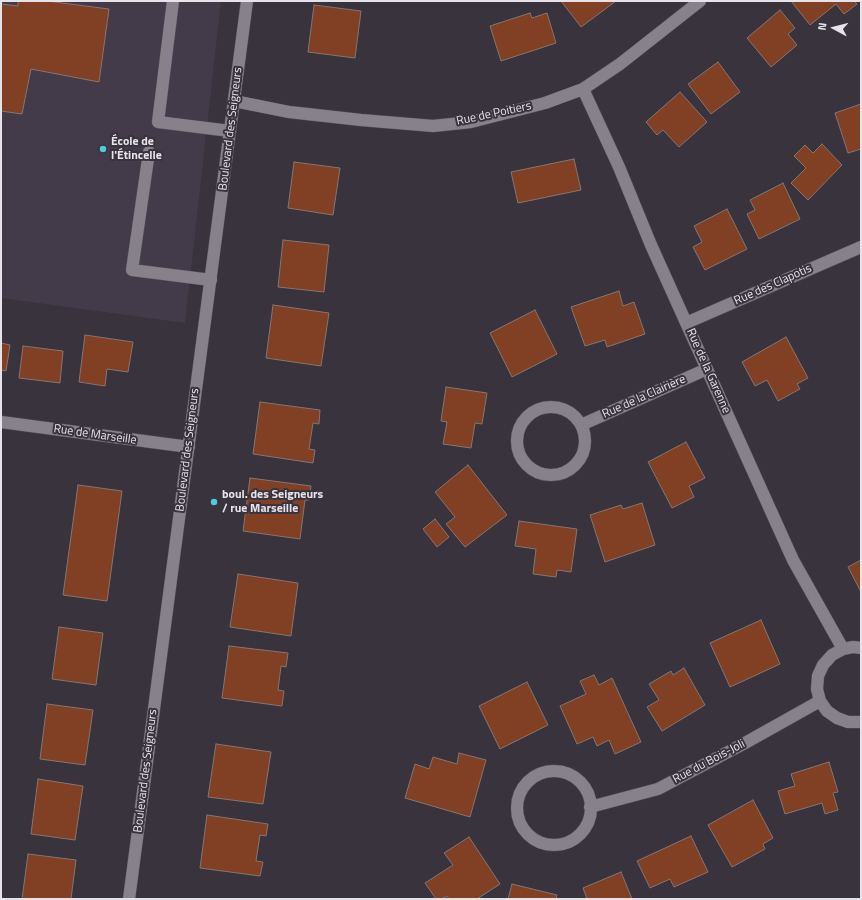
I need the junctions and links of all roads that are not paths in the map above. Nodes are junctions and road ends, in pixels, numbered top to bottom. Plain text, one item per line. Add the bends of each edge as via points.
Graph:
1 (173, 1) edge
2 (247, 1) edge
3 (692, 3) edge
4 (583, 89) junction
5 (234, 101) junction
6 (230, 131) junction
7 (149, 152) dead end
8 (861, 247) edge
9 (211, 280) junction
10 (686, 323) junction
11 (707, 369) junction
12 (1, 422) edge
13 (581, 425) junction
14 (189, 447) junction
15 (861, 648) edge
16 (843, 649) junction
17 (820, 701) junction
18 (861, 722) edge
19 (590, 807) junction
20 (129, 899) edge

1 - 6 street via 158,122
2 - 5 street, Boulevard des Seigneurs
3 - 4 street, Rue de Poitiers via 620,64
4 - 5 street, Rue de Poitiers via 544,103 478,120 433,126 289,112
4 - 10 street, Rue de la Garenne
5 - 6 street, Boulevard des Seigneurs
6 - 9 street, Boulevard des Seigneurs
7 - 9 street via 132,270
8 - 10 street, Rue des Clapotis
9 - 14 street, Boulevard des Seigneurs
10 - 11 street, Rue de la Garenne
11 - 13 street, Rue de la Clairière
11 - 16 street, Rue de la Garenne via 793,560
12 - 14 street, Rue de Marseille
13 - 13 street via 574,416 555,407 544,407 533,412 519,429 517,440 524,461 542,473 564,472 573,466 584,447 585,436
14 - 20 street, Boulevard des Seigneurs
15 - 16 street
16 - 17 street via 832,655 818,676 817,689
17 - 18 street via 827,711 837,718 848,722
17 - 19 street, Rue du Bois-Joli via 658,789
19 - 19 street via 590,795 584,785 575,777 552,770 530,779 522,789 517,812 520,824 527,835 550,846 563,845 575,840 584,832 590,820

